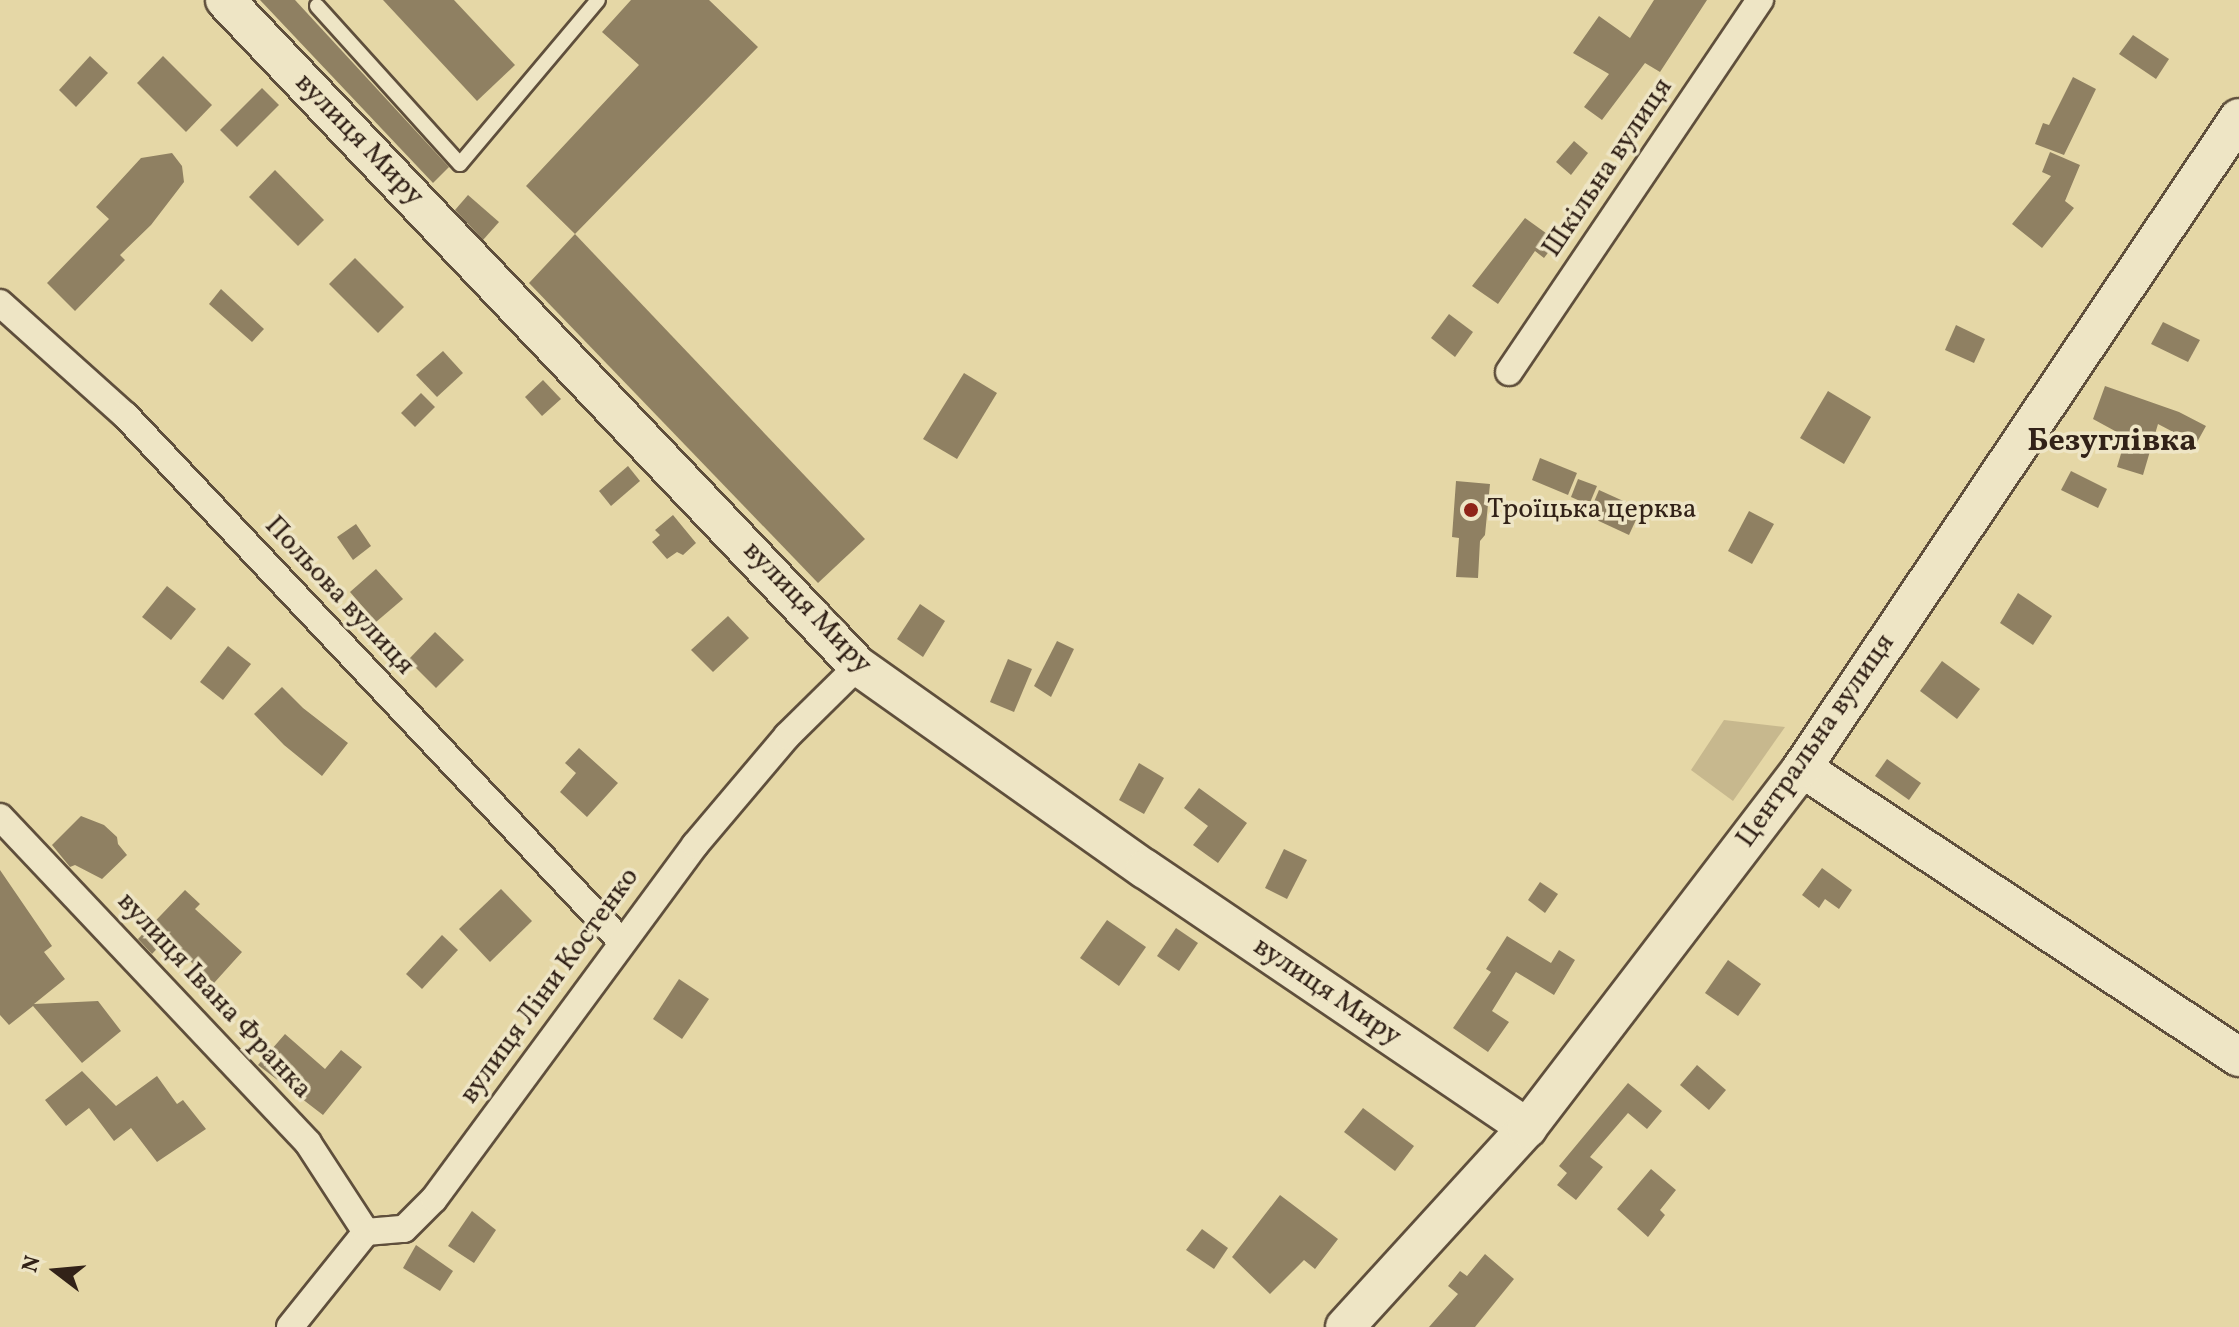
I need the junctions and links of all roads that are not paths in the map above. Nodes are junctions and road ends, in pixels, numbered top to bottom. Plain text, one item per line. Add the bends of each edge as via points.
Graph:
1 (225, 0) edge
2 (598, 0) edge
3 (1760, 0) edge
4 (317, 6) dead end
5 (2239, 118) edge
6 (0, 303) edge
7 (1509, 372) dead end
8 (858, 666) junction
9 (1802, 768) junction
10 (0, 817) edge
11 (622, 942) junction
12 (2239, 1057) edge
13 (1527, 1128) junction
14 (366, 1232) junction
15 (290, 1327) edge
16 (1345, 1327) edge

1 - 8 street, вулиця Миру
2 - 4 lane via 460,164
3 - 7 street, Шкільна вулиця
5 - 9 street, Центральна вулиця
6 - 11 street, Польова вулиця via 125,415
8 - 11 street, вулиця Ліни Костенко via 787,736
8 - 13 street, вулиця Миру
9 - 12 street
9 - 13 street, Центральна вулиця
10 - 14 street, вулиця Івана Франка via 308,1143
11 - 14 street, вулиця Ліни Костенко via 434,1199 404,1229
13 - 16 street, Центральна вулиця
14 - 15 street

